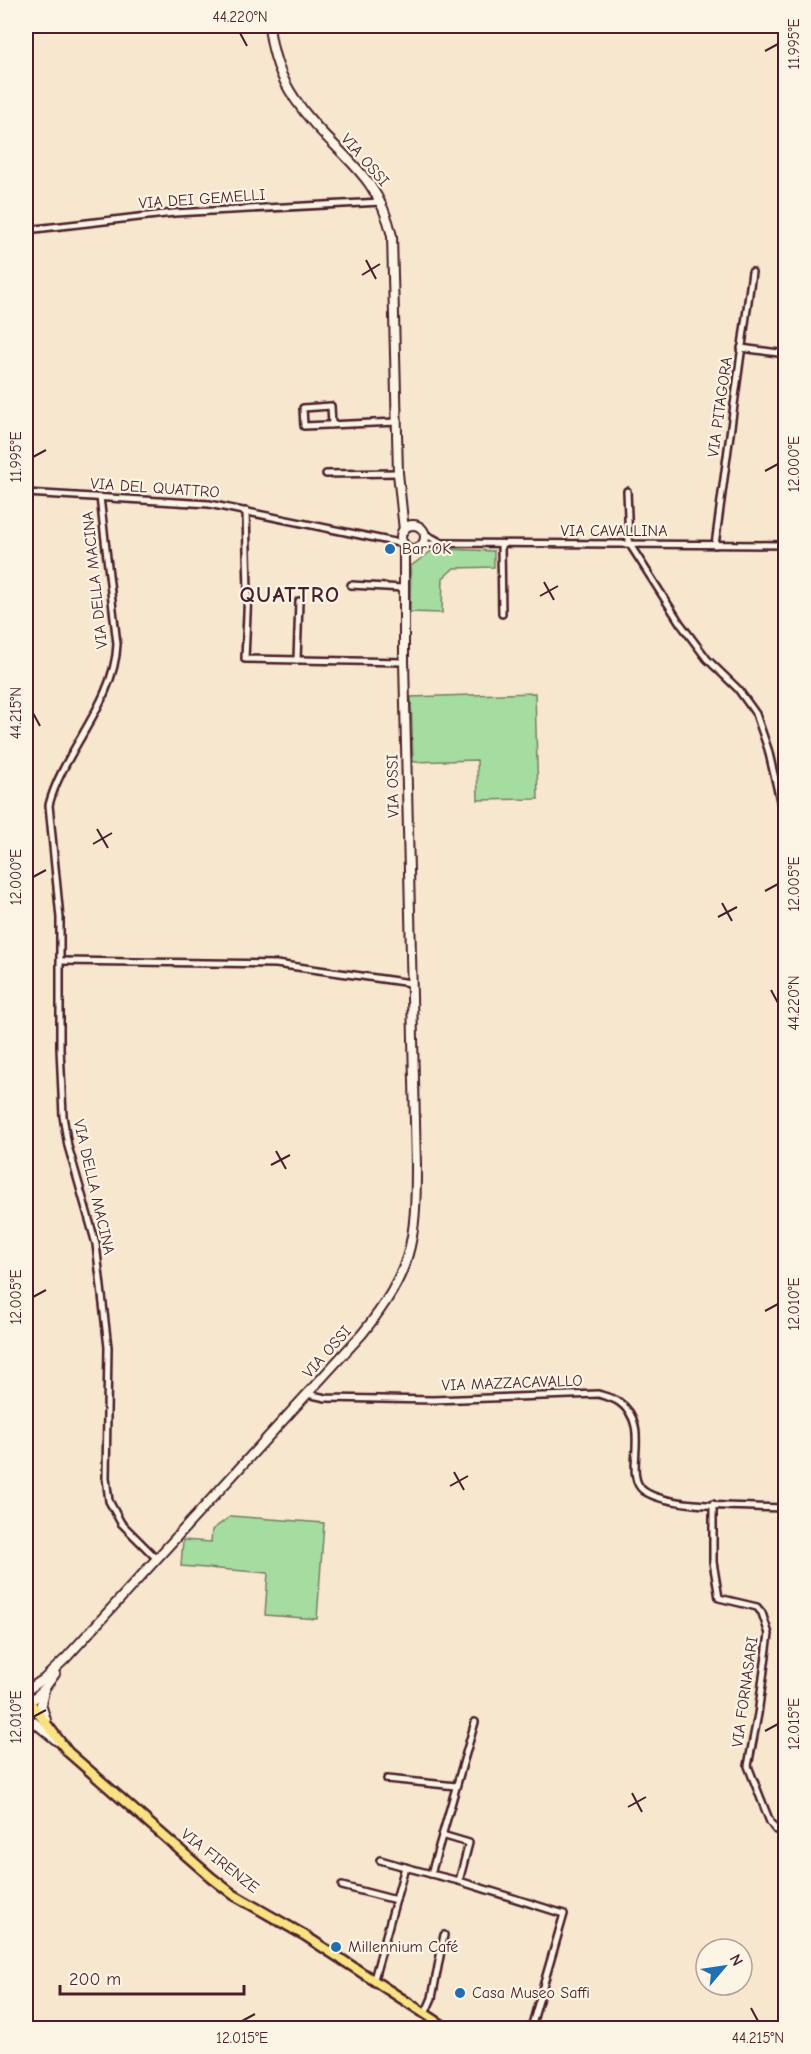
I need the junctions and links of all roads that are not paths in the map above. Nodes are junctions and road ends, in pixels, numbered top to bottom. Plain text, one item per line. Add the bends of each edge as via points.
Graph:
1 (269, 26) edge
2 (382, 201) junction
3 (26, 223) edge
4 (752, 272) dead end
5 (741, 348) junction
6 (786, 354) edge
7 (397, 422) junction
8 (332, 425) junction
9 (398, 473) junction
10 (326, 474) dead end
11 (627, 491) dead end
12 (26, 493) edge
13 (100, 497) junction
14 (400, 507) junction
15 (246, 511) junction
16 (418, 526) junction
17 (425, 534) junction
18 (403, 537) junction
19 (442, 543) junction
20 (628, 543) junction
21 (501, 544) junction
22 (716, 545) junction
23 (786, 545) edge
24 (419, 547) junction
25 (405, 564) junction
26 (351, 585) dead end
27 (403, 588) junction
28 (299, 601) dead end
29 (502, 614) dead end
30 (297, 660) junction
31 (404, 662) junction
32 (786, 826) edge
33 (61, 961) junction
34 (411, 983) junction
35 (307, 1394) junction
36 (713, 1504) junction
37 (786, 1508) edge
38 (156, 1558) junction
39 (66, 1658) junction
40 (26, 1681) edge
41 (36, 1684) junction
42 (44, 1689) junction
43 (26, 1691) edge
44 (27, 1702) edge
45 (26, 1719) edge
46 (475, 1722) dead end
47 (58, 1742) junction
48 (387, 1779) dead end
49 (456, 1786) junction
50 (786, 1832) edge
51 (442, 1835) junction
52 (380, 1860) dead end
53 (405, 1867) junction
54 (431, 1874) junction
55 (459, 1881) junction
56 (342, 1886) dead end
57 (396, 1900) junction
58 (444, 1935) dead end
59 (374, 1979) junction
60 (425, 2014) junction
61 (447, 2028) edge
62 (531, 2028) edge

1 - 2 street, VIA OSSI via 282,78 295,99 372,184
2 - 3 street, VIA DEI GEMELLI via 174,213 35,229
2 - 7 street, VIA OSSI via 392,236
4 - 5 street, VIA PITAGORA
5 - 6 street
5 - 22 street, VIA PITAGORA
7 - 8 street
7 - 9 street, VIA OSSI
8 - 8 street via 304,426 303,408 331,406
9 - 10 street
9 - 14 street, VIA OSSI
11 - 20 street
12 - 13 street, VIA DEL QUATTRO
13 - 15 street, VIA DEL QUATTRO via 209,504
13 - 33 street, VIA DELLA MACINA via 117,661 49,805
14 - 16 street
14 - 18 street, VIA OSSI
15 - 18 street, VIA DEL QUATTRO via 388,539
15 - 30 street via 248,591 244,659
16 - 17 street
16 - 18 street via 410,526
17 - 19 street, VIA CAVALLINA
17 - 24 street, VIA OSSI
18 - 24 street
18 - 25 street, VIA OSSI
19 - 21 street, VIA CAVALLINA
19 - 24 street, VIA CAVALLINA
20 - 21 street, VIA CAVALLINA
20 - 22 street, VIA CAVALLINA
20 - 32 street via 680,623 756,714
21 - 29 street
22 - 23 street, VIA CAVALLINA
24 - 25 street, VIA OSSI
25 - 27 street, VIA OSSI
26 - 27 street
27 - 31 street, VIA OSSI
28 - 30 street
30 - 31 street
31 - 34 street, VIA OSSI
33 - 34 street via 276,964
33 - 38 street, VIA DELLA MACINA via 63,1116 96,1244 108,1347 109,1501 122,1523
34 - 35 street, VIA OSSI via 416,1217 409,1258 384,1306
35 - 36 street, VIA MAZZACAVALLO via 326,1398 433,1400 598,1394 619,1402 634,1417 638,1436 636,1477 642,1489 659,1498
35 - 38 street, VIA OSSI
36 - 37 street, VIA MAZZACAVALLO
36 - 50 street, VIA FORNASARI via 713,1562 719,1598 756,1607 769,1634 748,1766 770,1822 776,1830
38 - 39 street, VIA OSSI
39 - 41 street, VIA OSSI
39 - 42 street, VIA OSSI
40 - 41 street
41 - 43 street, VIA OSSI
42 - 44 street, VIA OSSI
42 - 47 street via 43,1715
44 - 47 main road, VIA FIRENZE
45 - 47 street
46 - 49 street
47 - 59 main road, VIA FIRENZE via 234,1895
48 - 49 street
49 - 51 street
51 - 54 street
51 - 55 street via 469,1843
52 - 53 street
53 - 54 street
53 - 57 street
54 - 55 street
55 - 62 street via 564,1914
56 - 57 street
57 - 59 street
58 - 60 street via 432,1998
59 - 60 main road, VIA FIRENZE
60 - 61 main road, VIA FIRENZE

